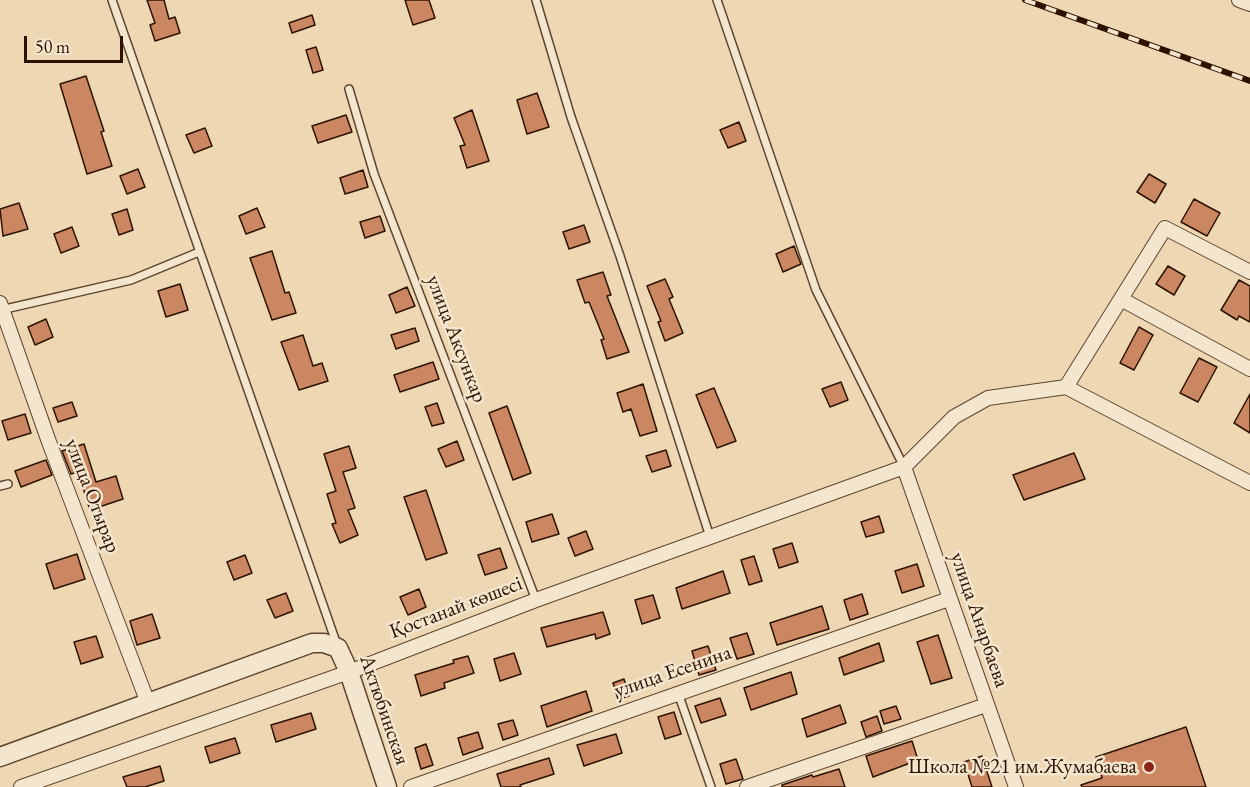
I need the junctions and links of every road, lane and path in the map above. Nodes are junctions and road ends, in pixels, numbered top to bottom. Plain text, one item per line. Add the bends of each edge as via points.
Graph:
1 (112, 0) edge
2 (536, 0) edge
3 (717, 0) edge
4 (1239, 0) edge
5 (1250, 4) edge
6 (349, 89) dead end
7 (199, 252) junction
8 (1250, 273) edge
9 (1121, 299) junction
10 (1, 308) edge
11 (1250, 369) edge
12 (1066, 387) junction
13 (904, 467) junction
14 (1250, 483) edge
15 (9, 484) dead end
16 (0, 486) edge
17 (710, 537) junction
18 (950, 598) junction
19 (536, 600) junction
20 (338, 648) junction
21 (349, 672) junction
22 (678, 693) junction
23 (148, 703) junction
24 (986, 705) junction
25 (0, 756) edge
26 (21, 787) edge
27 (387, 787) edge
28 (411, 787) edge
29 (711, 787) edge
30 (747, 787) edge
31 (1016, 787) edge

1 - 7 lane
2 - 17 lane
3 - 13 lane via 816,290
4 - 5 street
6 - 19 lane, улица Аксункар via 374,174
7 - 10 lane via 131,280
7 - 20 lane
8 - 9 street via 1165,228
9 - 11 street
9 - 12 street
10 - 23 street, улица Отырар
12 - 13 street via 988,398 954,417
12 - 14 street
13 - 17 street, Қостанай көшесі
13 - 18 street, улица Анарбаева
15 - 16 lane
17 - 19 street, Қостанай көшесі
18 - 22 street, улица Есенина
18 - 24 street, улица Анарбаева
19 - 21 street, Қостанай көшесі
20 - 21 street, Актюбинская
20 - 23 street via 312,643
21 - 26 street, Қостанай көшесі
21 - 27 street, Актюбинская
22 - 28 street, улица Есенина
22 - 29 lane
23 - 25 street
24 - 30 street
24 - 31 street, улица Анарбаева

